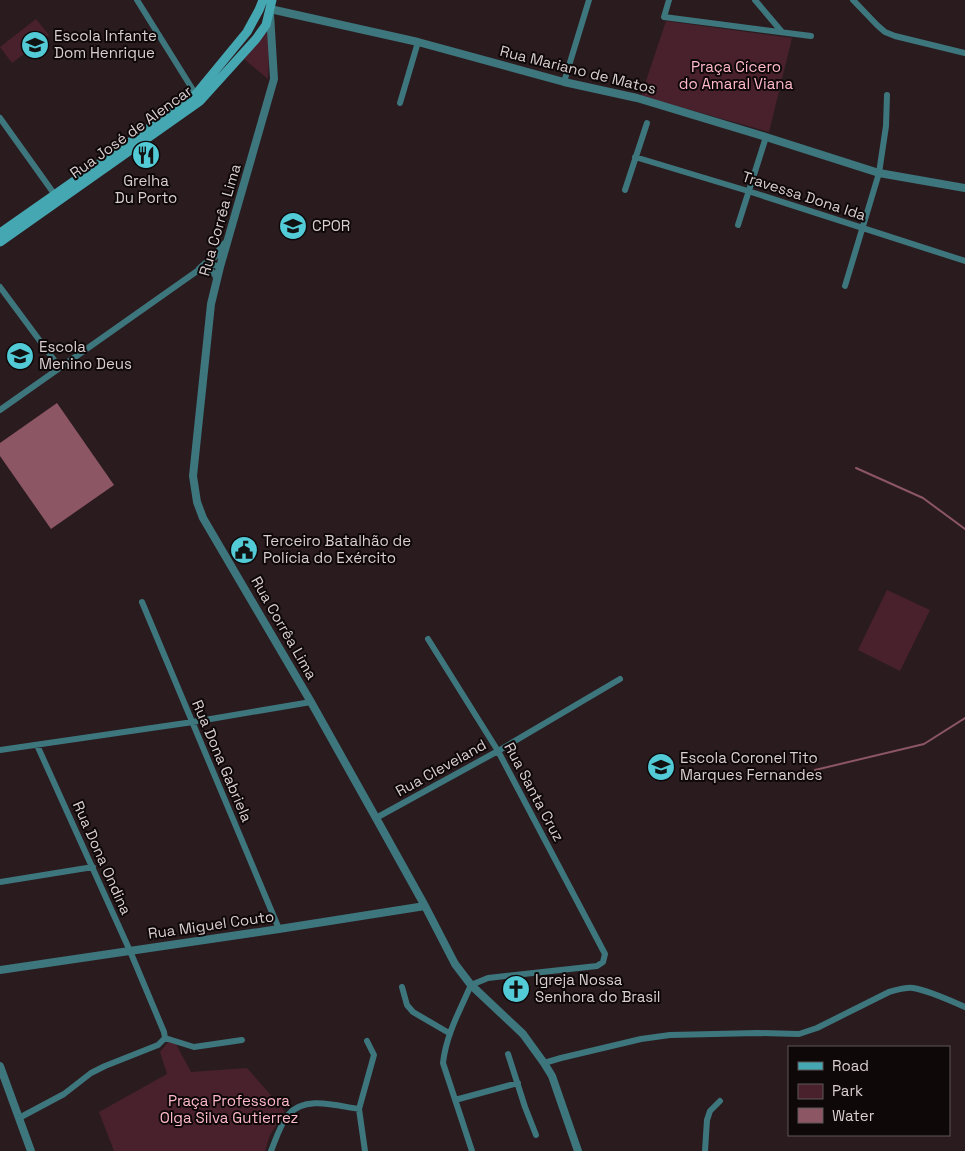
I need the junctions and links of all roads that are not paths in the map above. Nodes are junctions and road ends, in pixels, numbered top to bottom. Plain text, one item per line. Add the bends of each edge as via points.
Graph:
1 (137, 0) edge
2 (263, 0) edge
3 (589, 0) edge
4 (669, 0) edge
5 (755, 0) edge
6 (853, 0) edge
7 (862, 0) edge
8 (270, 3) edge
9 (861, 8) junction
10 (782, 32) junction
11 (811, 36) dead end
12 (418, 42) junction
13 (965, 53) edge
14 (564, 82) junction
15 (887, 95) dead end
16 (198, 98) junction
17 (400, 103) dead end
18 (0, 118) edge
19 (647, 123) dead end
20 (140, 135) junction
21 (766, 137) junction
22 (124, 156) junction
23 (635, 157) junction
24 (879, 173) junction
25 (965, 188) edge
26 (625, 190) dead end
27 (748, 191) junction
28 (71, 193) junction
29 (55, 195) junction
30 (45, 211) junction
31 (738, 225) dead end
32 (863, 229) junction
33 (0, 234) edge
34 (229, 236) junction
35 (0, 242) edge
36 (965, 262) edge
37 (220, 266) junction
38 (200, 269) junction
39 (217, 279) junction
40 (845, 286) dead end
41 (0, 287) edge
42 (60, 368) junction
43 (1, 407) edge
44 (142, 602) dead end
45 (428, 639) dead end
46 (620, 679) dead end
47 (311, 702) junction
48 (193, 722) junction
49 (37, 745) junction
50 (0, 750) edge
51 (498, 751) junction
52 (376, 818) junction
53 (92, 867) junction
54 (0, 882) edge
55 (425, 906) junction
56 (279, 929) junction
57 (130, 951) junction
58 (0, 970) edge
59 (471, 985) junction
60 (402, 987) dead end
61 (965, 1008) edge
62 (449, 1033) junction
63 (165, 1038) junction
64 (242, 1040) dead end
65 (367, 1041) dead end
66 (508, 1054) dead end
67 (544, 1063) junction
68 (0, 1066) edge
69 (518, 1082) junction
70 (455, 1100) junction
71 (720, 1100) dead end
72 (359, 1109) junction
73 (19, 1118) junction
74 (536, 1135) dead end
75 (31, 1151) edge
76 (271, 1151) edge
77 (365, 1151) edge
78 (472, 1151) edge
79 (578, 1151) edge
80 (705, 1151) edge

1 - 16 street
2 - 16 main road, Rua José de Alencar via 247,32
3 - 14 street
4 - 10 street via 664,17
5 - 10 street
6 - 9 street
7 - 9 street
8 - 12 street, Rua Mariano de Matos
8 - 16 main road, Rua José de Alencar via 266,25 256,39
8 - 34 street, Rua Corrêa Lima via 274,79
9 - 13 street via 885,32
10 - 11 street
12 - 14 street, Rua Mariano de Matos
12 - 17 street
14 - 21 street, Rua Mariano de Matos via 638,98
15 - 24 street
16 - 20 main road, Rua José de Alencar
16 - 22 main road, Rua José de Alencar
18 - 29 street
19 - 23 street
20 - 22 main road
20 - 29 main road, Rua José de Alencar
21 - 24 street, Rua Mariano de Matos
21 - 27 street
22 - 28 main road, Rua José de Alencar
23 - 26 street
23 - 27 street, Travessa Dona Ida
24 - 25 street, Rua Mariano de Matos
24 - 32 street
27 - 31 street
27 - 32 street, Travessa Dona Ida
28 - 29 main road
28 - 30 main road, Rua José de Alencar
29 - 30 main road
29 - 33 main road, Rua José de Alencar
30 - 35 main road, Rua José de Alencar
32 - 36 street, Travessa Dona Ida
32 - 40 street
34 - 37 street, Rua Corrêa Lima
34 - 38 street via 222,248
37 - 38 street via 211,264
37 - 39 street, Rua Corrêa Lima
38 - 39 street via 207,268
38 - 42 street
39 - 47 street, Rua Corrêa Lima via 211,304 193,476 197,502 203,518
41 - 42 street
42 - 43 street
44 - 48 street, Rua Dona Gabriela
45 - 51 street, Rua Santa Cruz
46 - 51 street, Rua Cleveland
47 - 48 street
47 - 52 street, Rua Corrêa Lima
48 - 49 street
48 - 56 street, Rua Dona Gabriela
49 - 50 street
49 - 53 street, Rua Dona Ondina
51 - 52 street, Rua Cleveland
51 - 59 street, Rua Santa Cruz via 605,954 598,966 488,978
52 - 55 street, Rua Corrêa Lima
53 - 54 street
53 - 57 street, Rua Dona Ondina
55 - 56 street, Rua Miguel Couto
55 - 59 street, Rua Corrêa Lima
56 - 57 street, Rua Miguel Couto
57 - 58 street, Rua Miguel Couto
57 - 63 street, Rua Dona Ondina
59 - 62 street
59 - 67 street, Rua Corrêa Lima via 523,1034
60 - 62 street via 406,1005 413,1012
61 - 67 street via 911,988 898,989 799,1034 670,1035
62 - 70 street via 443,1062
63 - 64 street via 194,1047
63 - 73 street via 158,1045 91,1073 64,1094
65 - 72 street via 374,1055
66 - 69 street
67 - 79 street, Rua Corrêa Lima via 552,1076
68 - 73 street
69 - 70 street
69 - 74 street
70 - 78 street
71 - 80 street via 707,1120
72 - 76 street via 318,1103 302,1105 289,1114
72 - 77 street
73 - 75 street

